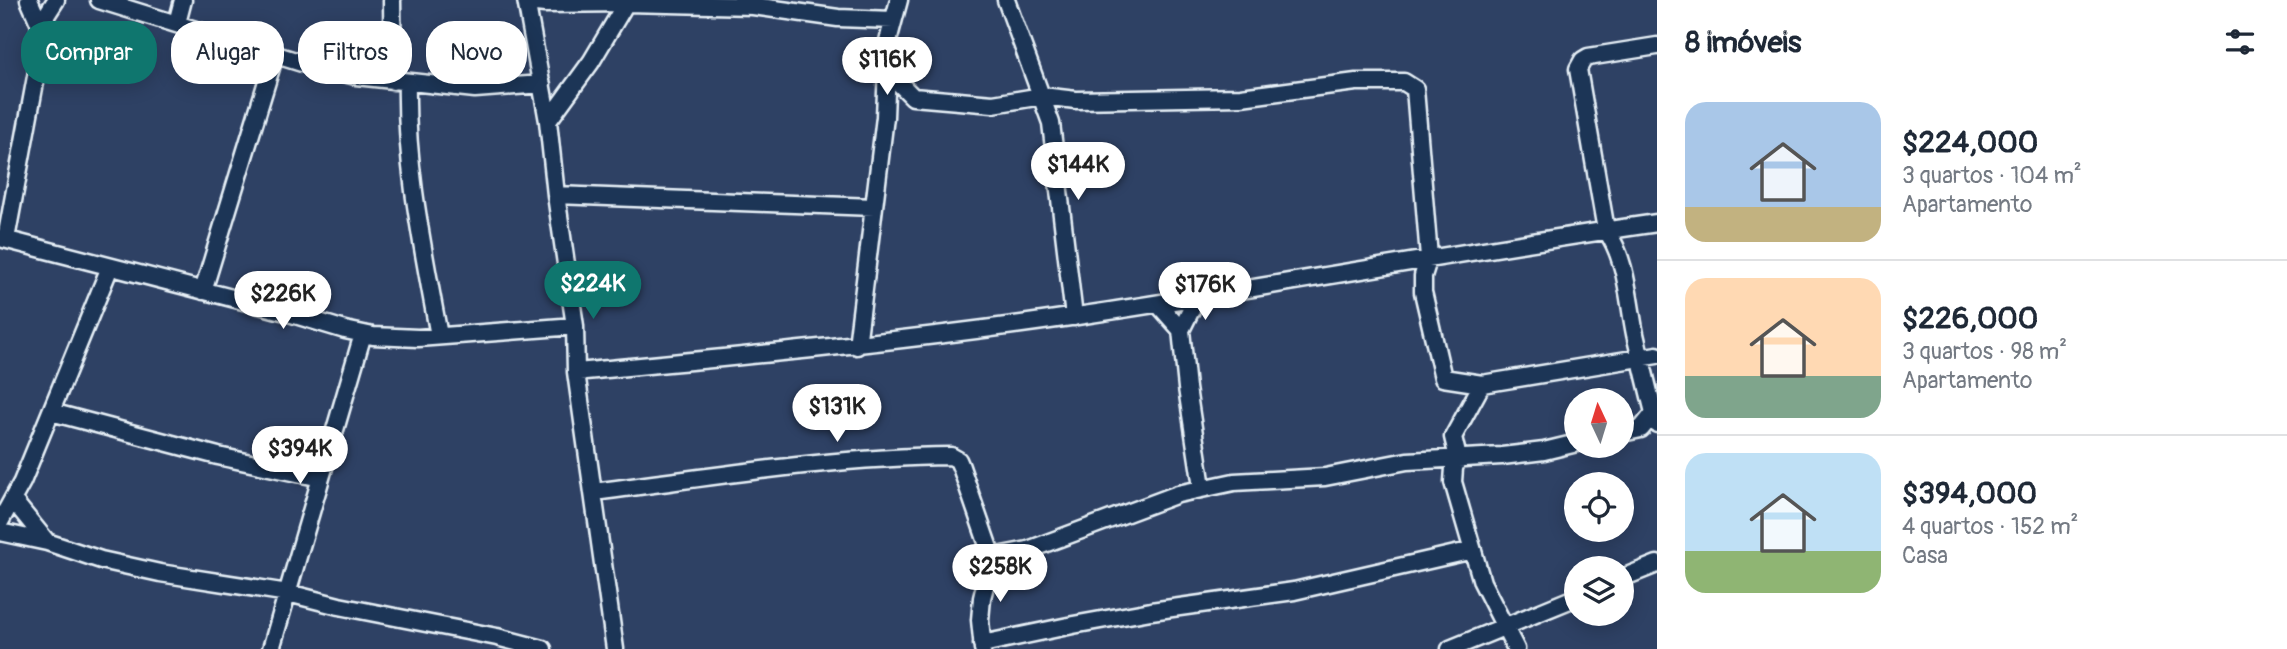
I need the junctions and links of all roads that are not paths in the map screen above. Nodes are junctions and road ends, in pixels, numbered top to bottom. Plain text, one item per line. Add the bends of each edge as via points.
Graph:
1 (29, 0) edge
2 (56, 0) edge
3 (99, 0) edge
4 (183, 0) edge
5 (392, 0) edge
6 (899, 0) edge
7 (1006, 0) edge
8 (526, 1) edge
9 (679, 2) edge
10 (626, 3) junction
11 (893, 20) junction
12 (38, 21) edge
13 (43, 21) edge
14 (171, 21) edge
15 (178, 21) edge
16 (394, 21) edge
17 (1657, 46) edge
18 (887, 71) junction
19 (412, 83) edge
20 (34, 84) edge
21 (266, 84) edge
22 (400, 84) edge
23 (542, 84) junction
24 (1042, 96) junction
25 (913, 97) junction
26 (885, 117) junction
27 (548, 121) junction
28 (556, 195) junction
29 (874, 207) junction
30 (1657, 223) edge
31 (1606, 230) junction
32 (3, 239) edge
33 (1429, 257) junction
34 (110, 267) junction
35 (203, 291) junction
36 (1197, 298) junction
37 (1158, 304) junction
38 (1074, 317) junction
39 (575, 326) junction
40 (1181, 330) junction
41 (363, 334) junction
42 (439, 336) junction
43 (857, 346) junction
44 (1649, 356) edge
45 (576, 372) junction
46 (1482, 384) junction
47 (51, 412) junction
48 (1656, 419) edge
49 (1649, 431) edge
50 (1564, 446) edge
51 (1458, 458) junction
52 (321, 478) junction
53 (1202, 487) junction
54 (593, 492) junction
55 (13, 500) junction
56 (0, 522) edge
57 (0, 532) edge
58 (47, 542) junction
59 (1474, 550) junction
60 (992, 557) junction
61 (1657, 564) edge
62 (1634, 573) edge
63 (288, 593) junction
64 (1564, 602) edge
65 (1506, 627) junction
66 (983, 647) edge
67 (271, 649) edge
68 (544, 649) edge
69 (615, 649) edge
70 (1450, 649) edge
71 (1516, 649) edge

1 - 12 street
2 - 13 street
3 - 14 street
4 - 15 street
5 - 16 street
6 - 11 street
7 - 24 street
8 - 10 street
8 - 23 street
9 - 10 street
9 - 11 street
10 - 27 street
11 - 18 street
17 - 31 street via 1588,57 1578,69
18 - 25 street
18 - 26 street
19 - 23 street via 475,89
20 - 32 street
21 - 35 street
22 - 42 street
23 - 27 street
24 - 25 street via 993,104
24 - 33 street via 1076,100 1241,97 1356,82 1410,84 1415,89
24 - 38 street via 1051,123
25 - 26 street
26 - 29 street
27 - 28 street
28 - 29 street
28 - 39 street
29 - 43 street
30 - 31 street
31 - 33 street
31 - 44 street via 1616,244
32 - 34 street
33 - 36 street
33 - 46 street via 1423,292 1443,378
34 - 35 street
34 - 47 street
35 - 41 street
36 - 37 street
36 - 40 street
37 - 38 street
37 - 40 street
38 - 43 street
39 - 42 street
39 - 45 street
40 - 53 street
41 - 42 street
41 - 52 street
43 - 45 street
44 - 46 street
44 - 48 street
45 - 54 street
46 - 51 street via 1453,437
47 - 52 street
47 - 55 street
48 - 49 street
50 - 51 street
51 - 53 street via 1398,462 1325,477
51 - 59 street via 1453,482
52 - 63 street
53 - 60 street via 1028,550
54 - 60 street via 834,462 951,456 961,467
54 - 69 street
55 - 56 street
55 - 58 street
57 - 58 street
58 - 63 street via 160,573
59 - 65 street via 1482,582
59 - 66 street via 1294,591 1099,620
60 - 66 street via 982,598
61 - 62 street
63 - 67 street
63 - 68 street
64 - 65 street
65 - 70 street
65 - 71 street

